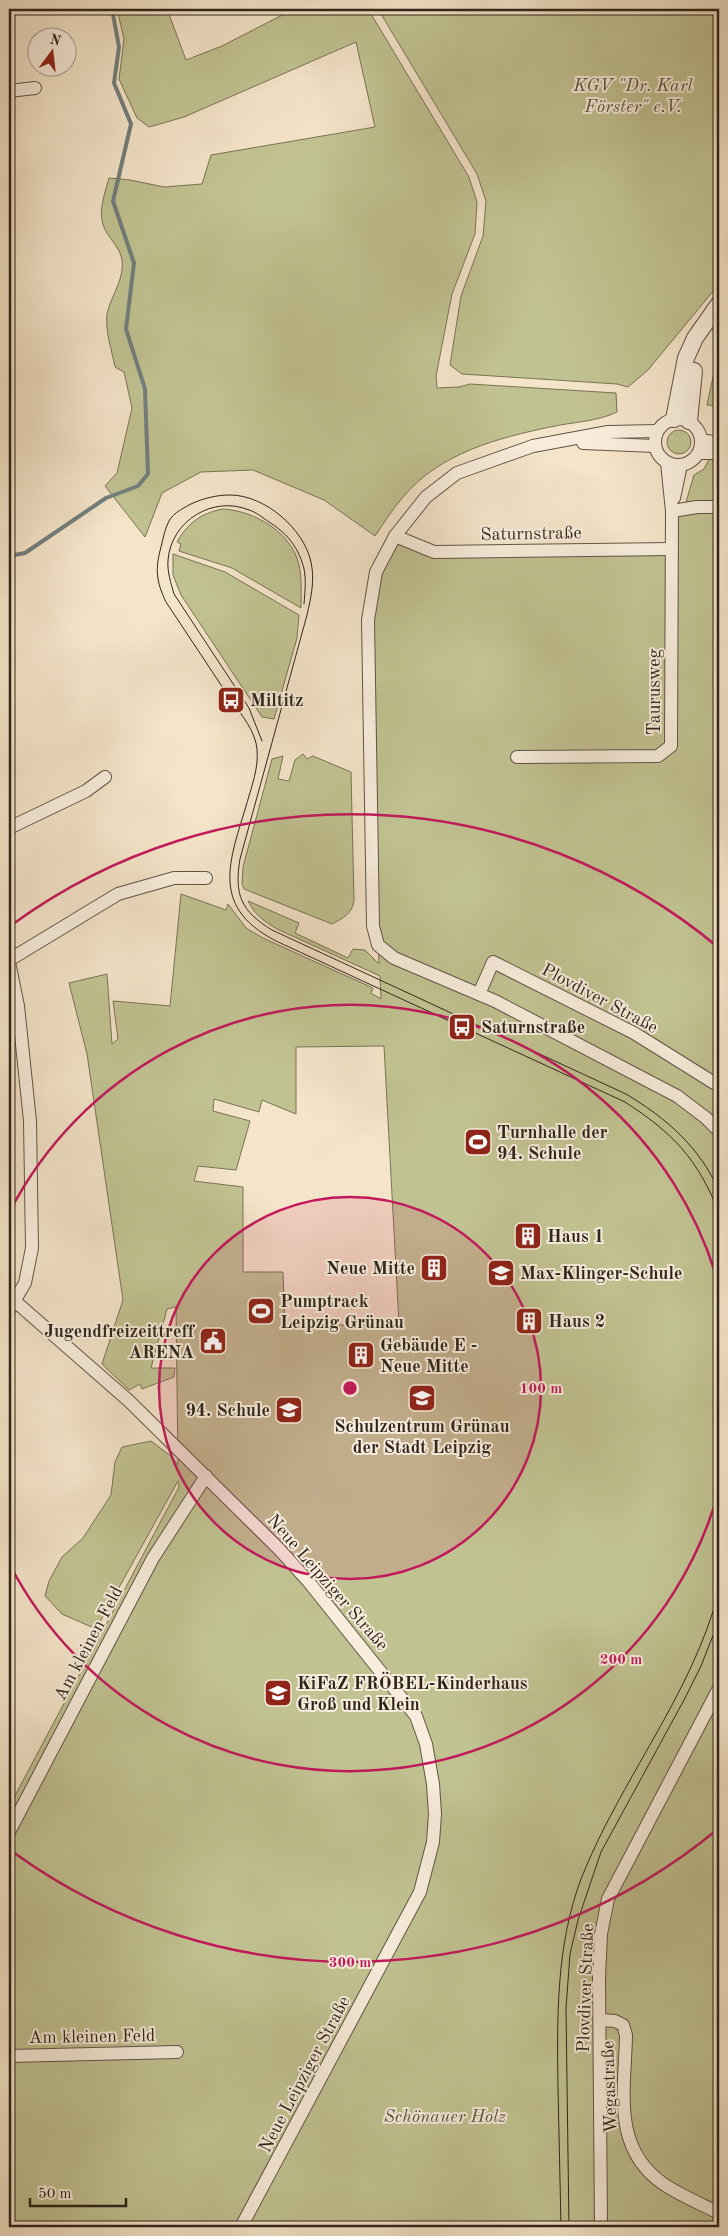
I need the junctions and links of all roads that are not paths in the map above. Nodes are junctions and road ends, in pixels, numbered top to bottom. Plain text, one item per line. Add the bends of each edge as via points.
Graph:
1 (35, 88) dead end
2 (9, 90) edge
3 (715, 309) edge
4 (682, 420) junction
5 (657, 431) junction
6 (701, 440) junction
7 (719, 443) edge
8 (534, 446) junction
9 (655, 446) junction
10 (699, 453) junction
11 (719, 453) edge
12 (667, 462) junction
13 (681, 465) junction
14 (719, 506) edge
15 (672, 511) junction
16 (395, 536) junction
17 (671, 549) junction
18 (517, 757) dead end
19 (105, 777) dead end
20 (9, 828) edge
21 (206, 878) dead end
22 (9, 961) edge
23 (480, 994) junction
24 (719, 1086) edge
25 (719, 1131) edge
26 (11, 1302) edge
27 (206, 1476) junction
28 (719, 1688) edge
29 (9, 1832) edge
30 (601, 2020) junction
31 (177, 2052) dead end
32 (9, 2056) edge
33 (719, 2213) edge
34 (241, 2227) edge
35 (601, 2227) edge

1 - 2 street
3 - 4 street via 696,362
4 - 5 street via 665,422
4 - 6 street via 698,429
5 - 8 street via 608,432
5 - 9 street
6 - 7 street
6 - 10 street
8 - 9 street via 596,442
8 - 16 street via 457,473 426,497
9 - 12 street via 659,456
10 - 11 street
10 - 13 street
12 - 13 street
12 - 15 street, Taurusweg
13 - 15 street, Taurusweg
14 - 15 street
15 - 17 street, Taurusweg
16 - 17 street, Saturnstraße via 434,552
16 - 23 street via 376,572 368,620 372,926 378,945 394,958
17 - 18 street, Taurusweg via 671,746 658,756
19 - 20 street via 86,791
21 - 22 street via 174,878 118,894
22 - 26 street via 18,1006 30,1120 32,1248 25,1283
23 - 24 street, Plovdiver Straße via 493,962 634,1033
23 - 25 street via 677,1096
26 - 27 street, Neue Leipziger Straße via 129,1401
27 - 29 street, Am kleinen Feld via 153,1558
27 - 34 street, Neue Leipziger Straße via 308,1581 416,1716 426,1744 435,1814 433,1842 417,1899
28 - 30 street, Plovdiver Straße via 608,1899 601,1934
30 - 33 street, Wegastraße via 623,2025 626,2035 625,2126 639,2162 664,2184
30 - 35 street, Plovdiver Straße
31 - 32 street, Am kleinen Feld

